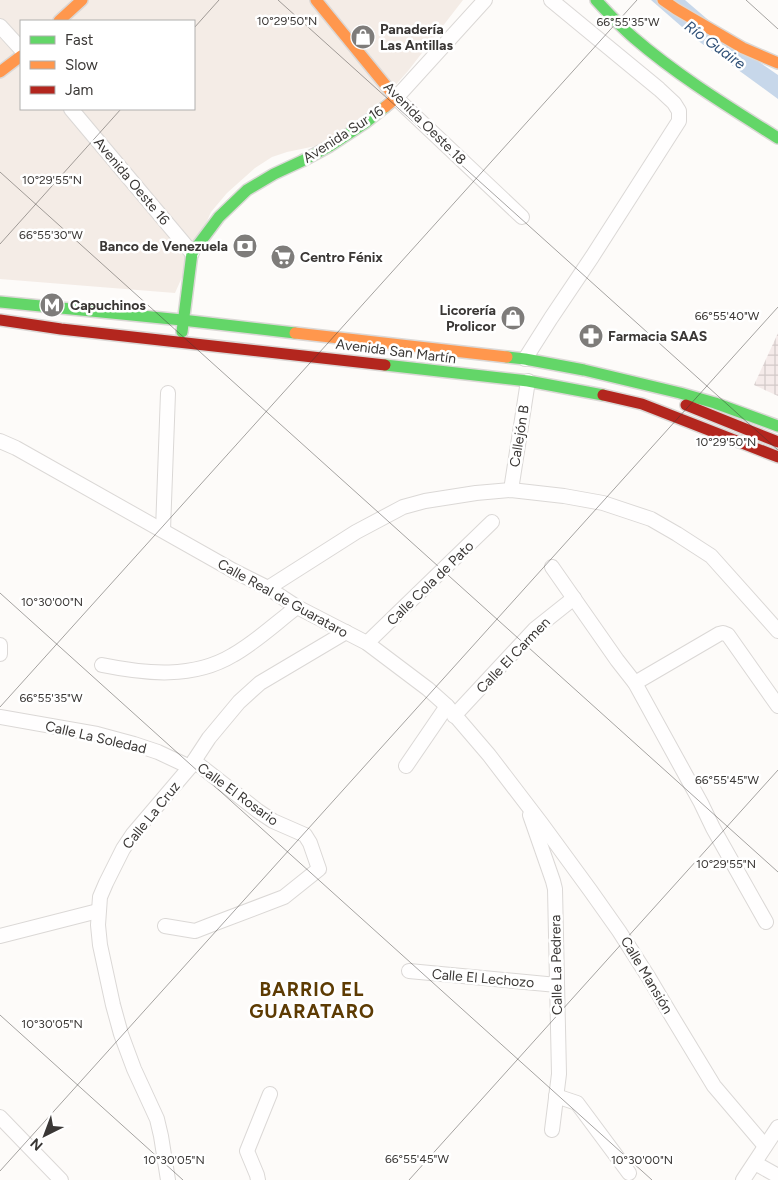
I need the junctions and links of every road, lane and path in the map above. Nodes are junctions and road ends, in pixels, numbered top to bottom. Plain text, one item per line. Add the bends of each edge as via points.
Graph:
1 (82, 0) edge
2 (316, 0) edge
3 (485, 0) edge
4 (551, 0) edge
5 (596, 0) edge
6 (663, 0) edge
7 (60, 20) edge
8 (0, 26) edge
9 (20, 49) edge
10 (20, 57) edge
11 (778, 63) edge
12 (0, 72) edge
13 (396, 98) junction
14 (72, 110) edge
15 (778, 138) edge
16 (522, 217) dead end
17 (192, 253) junction
18 (0, 302) edge
19 (0, 320) edge
20 (182, 320) junction
21 (181, 342) junction
22 (525, 359) junction
23 (624, 379) junction
24 (528, 381) junction
25 (168, 393) dead end
26 (642, 404) junction
27 (716, 418) junction
28 (778, 426) edge
29 (0, 441) edge
30 (778, 442) edge
31 (778, 457) edge
32 (511, 490) junction
33 (492, 522) dead end
34 (163, 530) junction
35 (552, 567) dead end
36 (268, 588) junction
37 (574, 598) junction
38 (297, 607) junction
39 (778, 631) edge
40 (346, 632) junction
41 (367, 643) junction
42 (0, 644) edge
43 (0, 654) edge
44 (102, 665) dead end
45 (635, 683) junction
46 (778, 706) edge
47 (451, 711) junction
48 (0, 717) edge
49 (192, 764) junction
50 (406, 766) dead end
51 (527, 805) junction
52 (98, 911) junction
53 (766, 922) dead end
54 (165, 926) dead end
55 (0, 936) edge
56 (409, 971) dead end
57 (557, 985) junction
58 (270, 1094) dead end
59 (556, 1096) junction
60 (0, 1117) edge
61 (778, 1127) edge
62 (552, 1130) dead end
63 (765, 1146) junction
64 (755, 1163) junction
65 (629, 1174) dead end
66 (778, 1176) edge
67 (61, 1180) edge
68 (168, 1180) edge
69 (258, 1180) edge
70 (743, 1180) edge

1 - 7 main road
2 - 13 main road, Avenida Oeste 18
3 - 13 street, Avenida Sur 16
4 - 22 street via 674,103 679,111 679,120
5 - 15 main road via 638,42 717,100
6 - 11 main road via 742,48
8 - 9 street
10 - 12 main road
13 - 16 street, Avenida Oeste 18
13 - 17 main road, Avenida Sur 16 via 330,146 247,190 220,217
14 - 17 street, Avenida Oeste 16
17 - 20 main road
18 - 20 main road, Avenida San Martín
19 - 21 main road, Avenida San Martín
20 - 21 main road
20 - 22 main road, Avenida San Martín
21 - 24 main road, Avenida San Martín
22 - 23 main road, Avenida San Martín
23 - 27 main road
23 - 28 main road, Avenida San Martín via 715,403
24 - 26 main road, Avenida San Martín
24 - 32 street, Callejón B
25 - 34 street
26 - 27 main road
26 - 31 main road, Avenida San Martín
27 - 30 main road
29 - 34 street, Calle Real de Guarataro
32 - 36 street via 403,506
32 - 39 street via 602,503 659,524 711,556
33 - 41 street, Calle Cola de Pato
34 - 36 street, Calle Real de Guarataro
35 - 37 street
36 - 38 street, Calle Real de Guarataro
37 - 45 street
37 - 47 street, Calle El Carmen via 535,629
38 - 40 street, Calle Real de Guarataro
38 - 44 street via 250,644 214,665 150,673
40 - 41 street, Calle Real de Guarataro
40 - 49 street, Calle La Cruz via 247,693
41 - 47 street, Calle Real de Guarataro via 428,688
42 - 43 street
45 - 46 street via 723,633 728,634
45 - 53 street
47 - 50 street, Calle El Carmen
47 - 51 street, Calle Real de Guarataro
48 - 49 street, Calle La Soledad via 97,734
49 - 52 street, Calle La Cruz via 133,834 106,883
49 - 54 street, Calle El Rosario via 273,821 305,835 319,869 284,897 204,928 189,931
51 - 57 street, Calle La Pedrera via 555,890
51 - 63 street, Calle Mansión via 619,931 714,1086
52 - 55 street
52 - 68 street, Calle La Cruz via 100,945 113,1005 124,1043 156,1119
56 - 57 street, Calle El Lechozo
57 - 59 street, Calle La Pedrera via 559,1074
58 - 69 street via 246,1151
59 - 62 street, Calle La Pedrera
59 - 65 street via 578,1103
60 - 67 street
61 - 63 street
63 - 64 street
64 - 66 street
64 - 70 street

